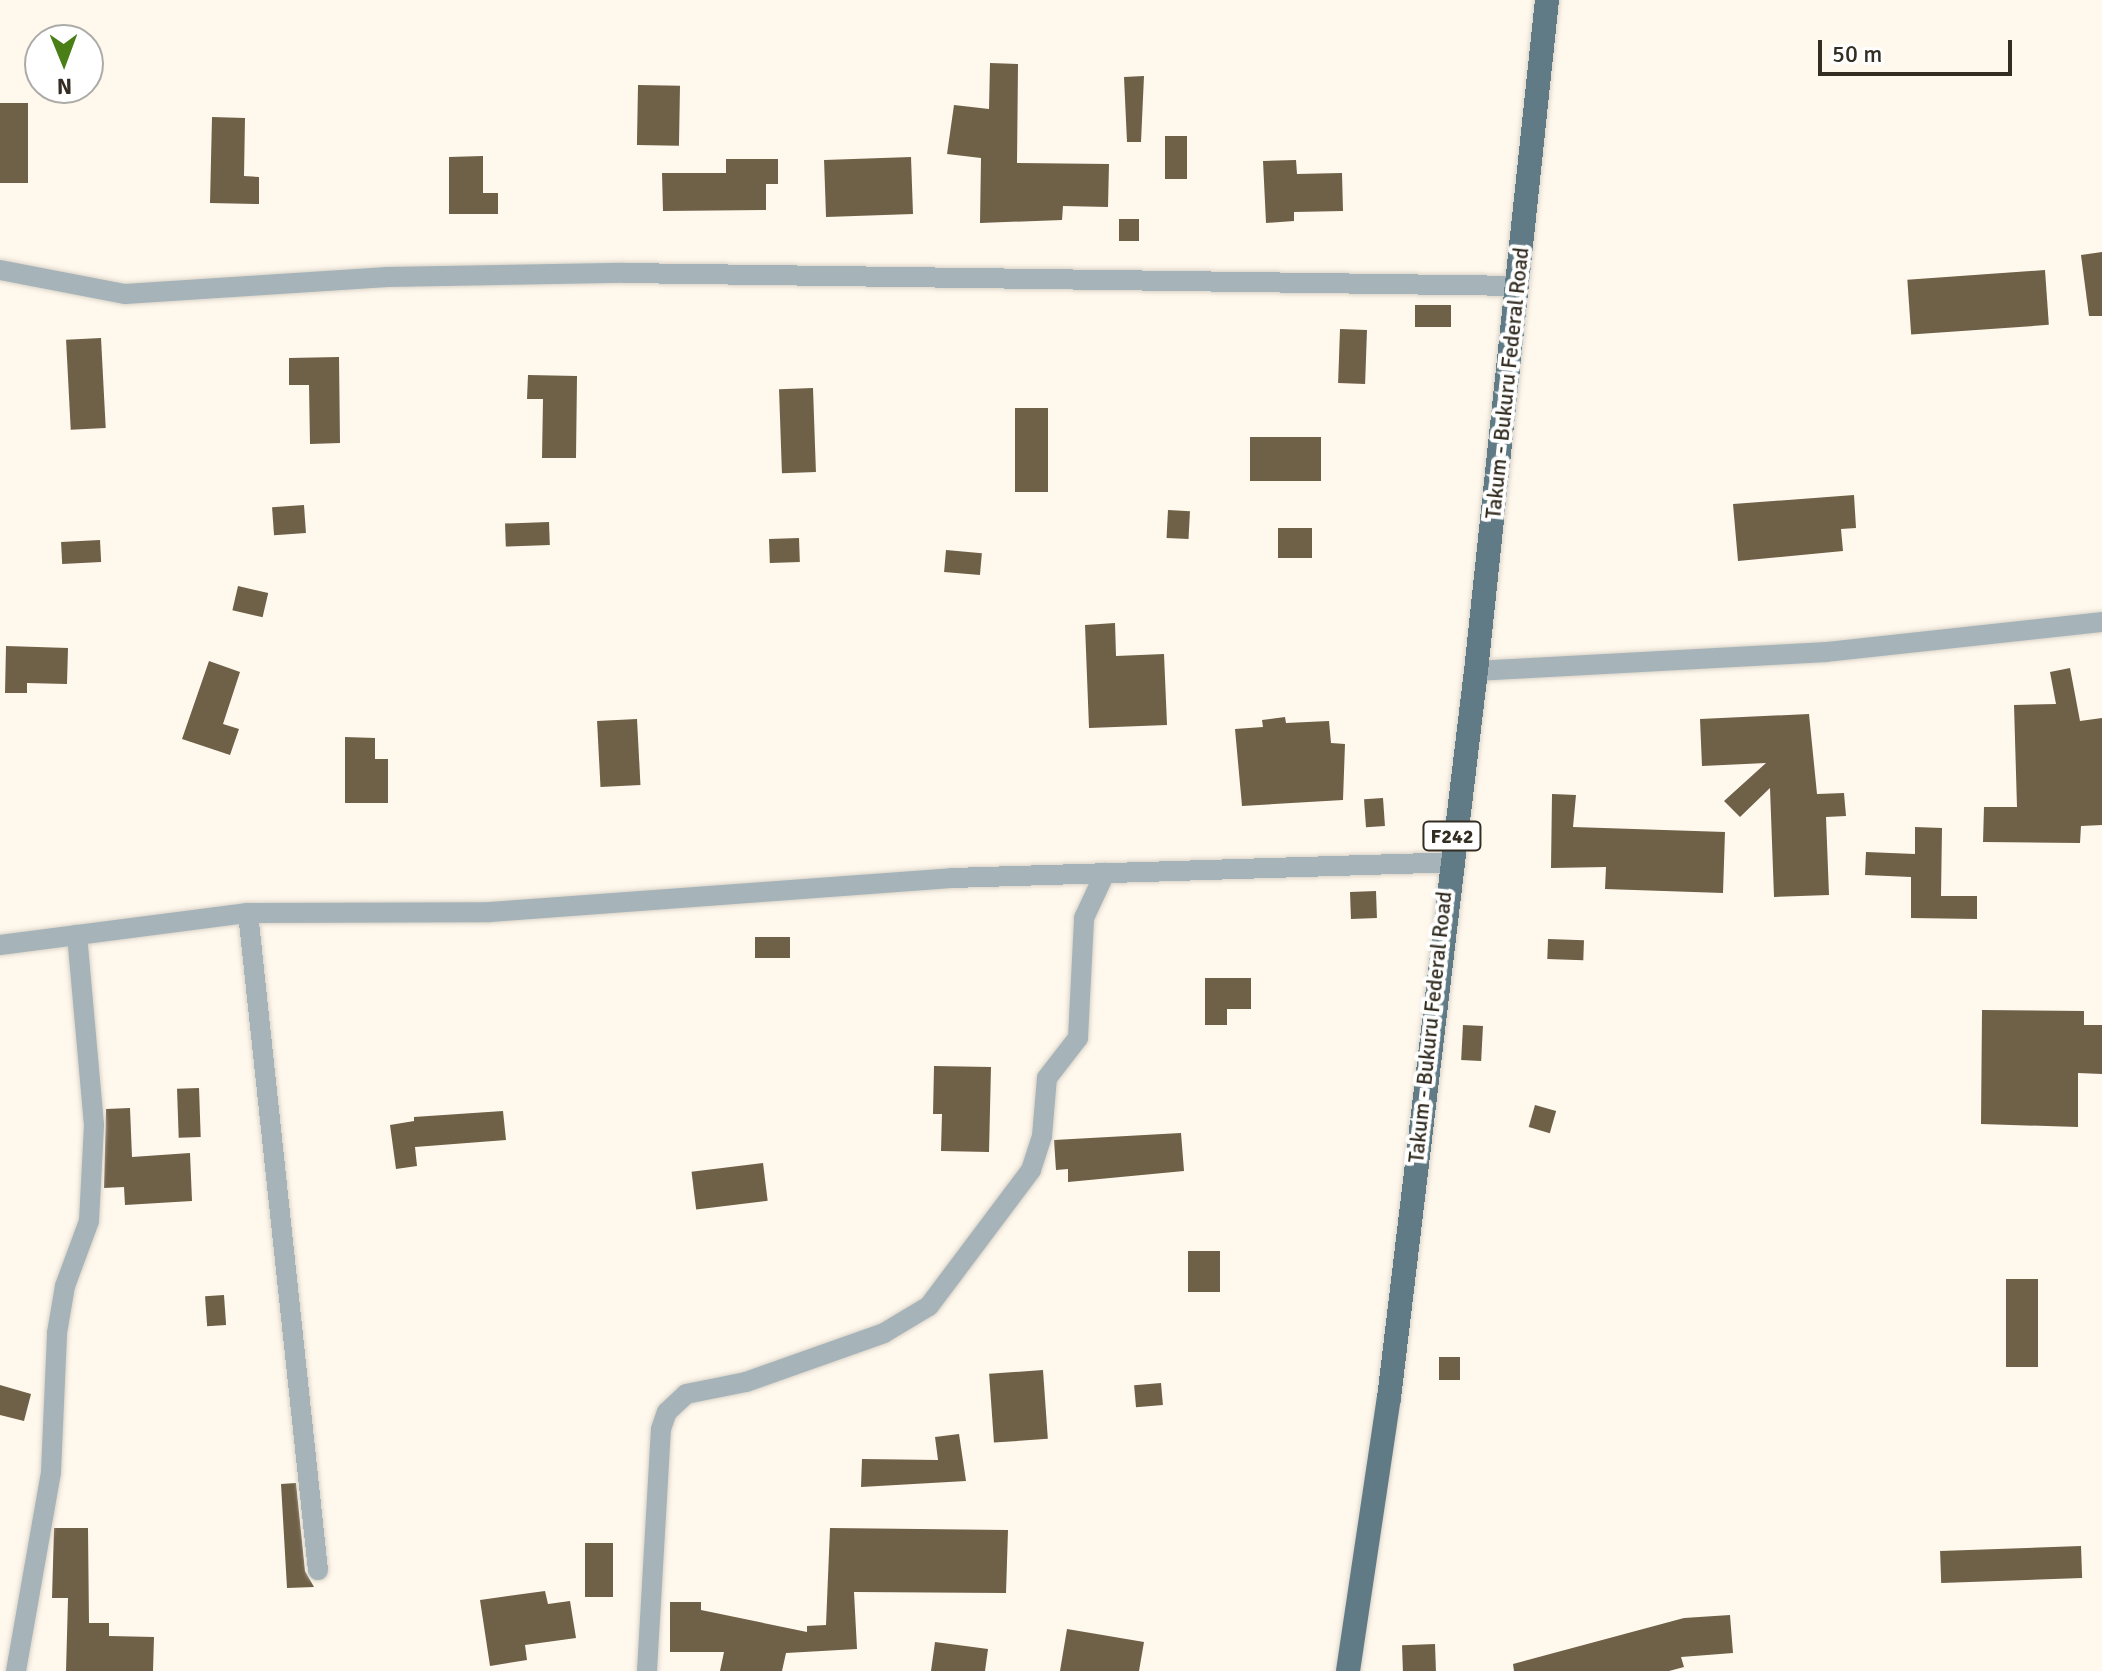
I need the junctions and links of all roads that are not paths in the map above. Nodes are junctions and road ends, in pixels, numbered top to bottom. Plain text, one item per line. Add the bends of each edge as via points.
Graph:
1 (1547, 0) edge
2 (0, 270) edge
3 (1518, 286) junction
4 (2102, 622) edge
5 (1476, 671) junction
6 (1449, 862) junction
7 (1105, 873) junction
8 (248, 913) junction
9 (77, 935) junction
10 (0, 945) edge
11 (318, 1570) dead end
12 (16, 1671) edge
13 (647, 1671) edge
14 (1348, 1671) edge

1 - 3 main road, Takum - Bukuru Federal Road / F242
2 - 3 street via 125,294 387,277 624,273
3 - 5 main road, Takum - Bukuru Federal Road / F242
4 - 5 street via 1826,652
5 - 6 main road, Takum - Bukuru Federal Road / F242
6 - 7 street
6 - 14 main road, Takum - Bukuru Federal Road / F242 via 1389,1398
7 - 8 street via 952,878 490,912
7 - 13 street via 1084,918 1078,1038 1047,1078 1042,1136 1031,1170 929,1306 884,1333 746,1382 686,1394 667,1412 661,1429
8 - 9 street
8 - 11 street
9 - 10 street
9 - 12 street via 94,1125 89,1221 62,1301 51,1472

